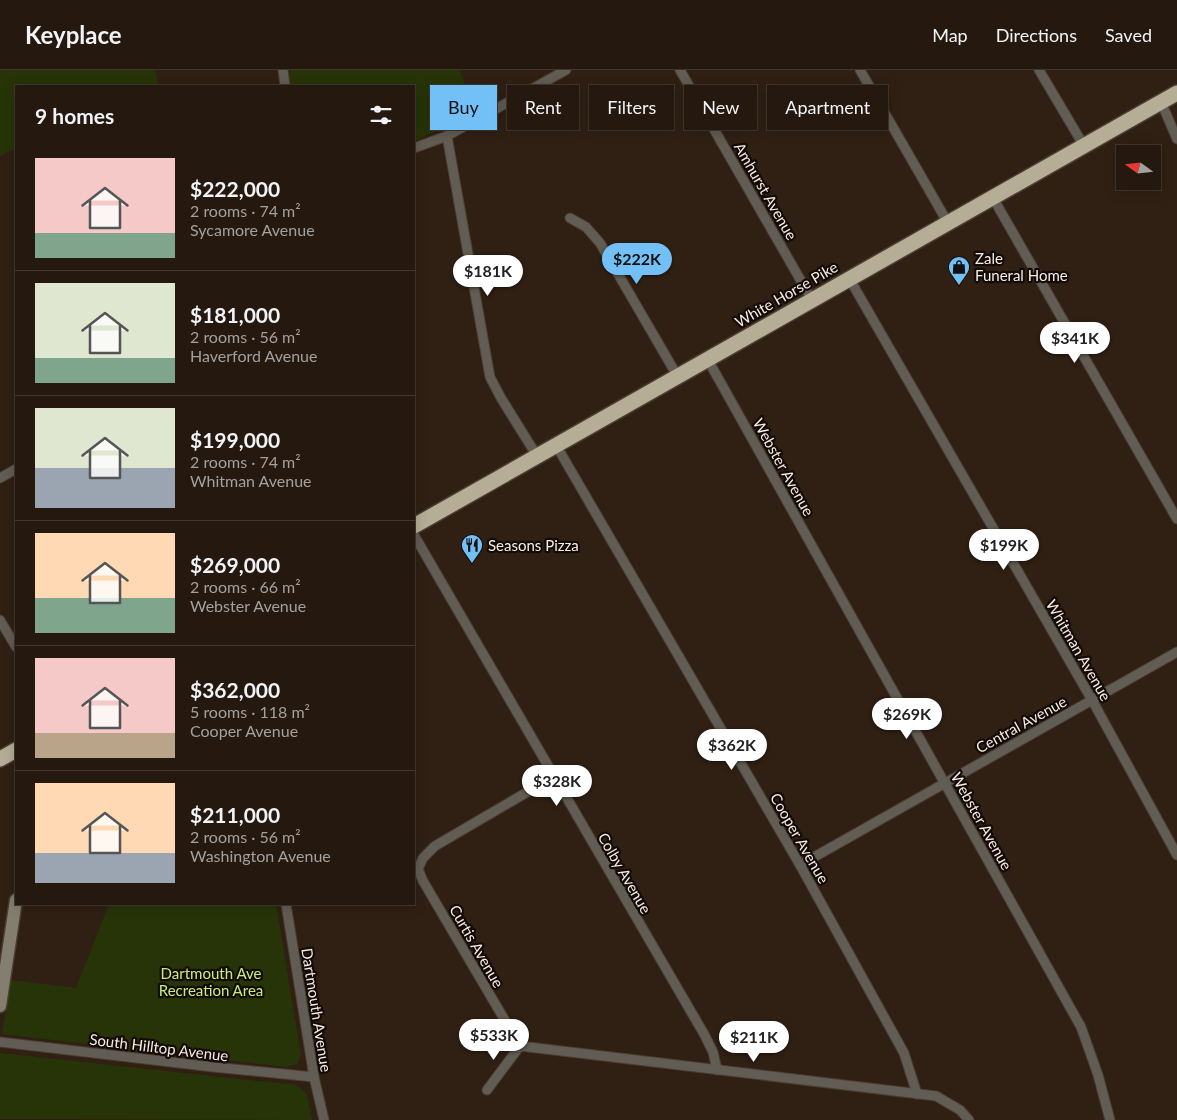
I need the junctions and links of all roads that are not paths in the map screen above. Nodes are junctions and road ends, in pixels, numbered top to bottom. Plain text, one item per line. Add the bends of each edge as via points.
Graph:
1 (283, 70) edge
2 (566, 70) edge
3 (680, 70) edge
4 (860, 70) edge
5 (1039, 70) edge
6 (286, 85) edge
7 (1177, 93) edge
8 (1161, 102) junction
9 (448, 136) junction
10 (1177, 139) edge
11 (1084, 146) junction
12 (415, 148) edge
13 (993, 198) junction
14 (570, 218) dead end
15 (948, 223) junction
16 (849, 278) junction
17 (812, 300) junction
18 (708, 360) junction
19 (678, 377) junction
20 (556, 445) junction
21 (537, 456) junction
22 (15, 470) edge
23 (0, 478) edge
24 (1177, 497) edge
25 (1168, 501) junction
26 (1177, 518) edge
27 (415, 525) edge
28 (415, 537) edge
29 (0, 620) edge
30 (15, 645) edge
31 (1177, 652) edge
32 (1092, 700) junction
33 (15, 751) edge
34 (0, 759) edge
35 (553, 777) junction
36 (944, 782) junction
37 (1177, 854) edge
38 (800, 865) junction
39 (15, 905) edge
40 (286, 905) edge
41 (2, 992) edge
42 (0, 1006) edge
43 (0, 1042) edge
44 (520, 1046) junction
45 (717, 1070) junction
46 (314, 1077) junction
47 (487, 1090) dead end
48 (917, 1094) junction
49 (324, 1120) edge
50 (969, 1120) edge
51 (1110, 1120) edge

1 - 6 street
2 - 9 street
3 - 17 street, Amhurst Avenue
4 - 15 street
5 - 11 street
7 - 8 highway, White Horse Pike
8 - 10 street
8 - 11 highway, White Horse Pike
9 - 12 street
9 - 21 street via 490,377
11 - 13 highway, White Horse Pike
13 - 15 highway, White Horse Pike
13 - 25 street
14 - 19 street via 586,227 600,243
15 - 16 highway, White Horse Pike
16 - 17 highway, White Horse Pike
16 - 32 street, Whitman Avenue
17 - 18 highway, White Horse Pike
18 - 19 highway, White Horse Pike
18 - 36 street, Webster Avenue
19 - 20 highway, White Horse Pike
20 - 21 highway, White Horse Pike
20 - 38 street, Cooper Avenue
21 - 27 highway, White Horse Pike
22 - 23 street
24 - 25 street
25 - 26 street
28 - 35 street, Colby Avenue
29 - 30 street
31 - 32 street, Central Avenue
32 - 36 street, Central Avenue
32 - 37 street, Whitman Avenue
33 - 34 highway
35 - 44 street, Curtis Avenue via 435,846 423,858 418,869
35 - 45 street, Colby Avenue via 704,1034
36 - 38 street, Central Avenue
36 - 51 street, Webster Avenue via 1081,1027
38 - 48 street, Cooper Avenue via 904,1053
39 - 41 street
40 - 46 street, Dartmouth Avenue
41 - 42 street
43 - 46 street, South Hilltop Avenue
44 - 45 street
44 - 47 street
45 - 48 street
46 - 49 street, Dartmouth Avenue
48 - 50 street via 936,1096 960,1110

